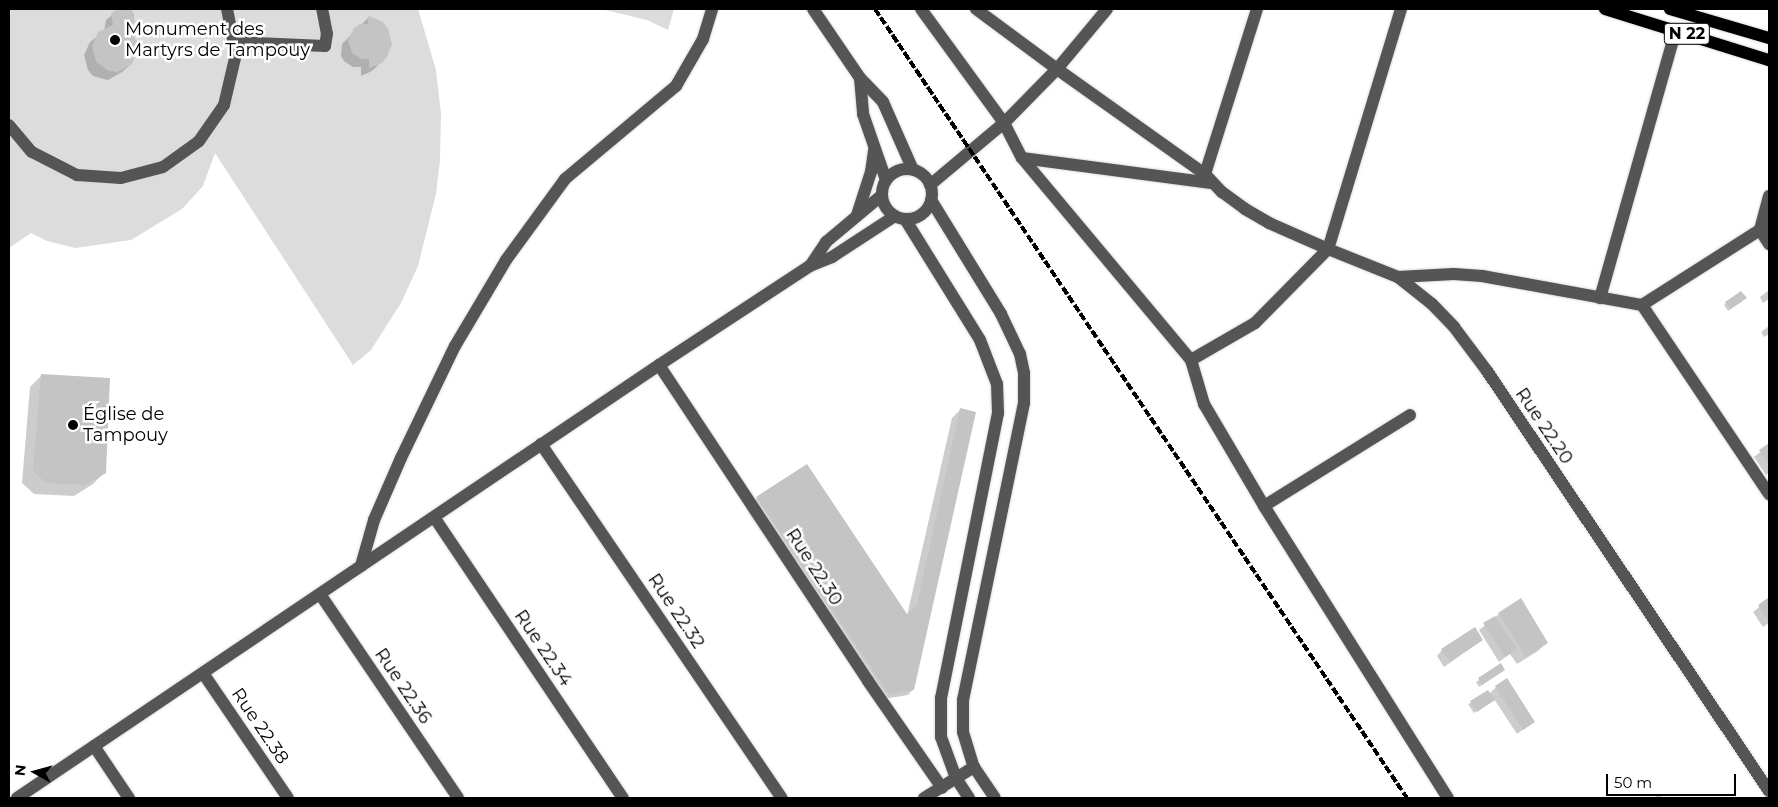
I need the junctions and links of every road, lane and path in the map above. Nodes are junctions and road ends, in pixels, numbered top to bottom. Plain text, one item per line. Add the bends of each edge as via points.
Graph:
1 (227, 9) edge
2 (322, 9) edge
3 (712, 9) edge
4 (813, 9) edge
5 (921, 9) edge
6 (976, 9) edge
7 (1107, 9) edge
8 (1257, 9) edge
9 (1401, 9) edge
10 (1605, 9) edge
11 (1670, 9) edge
12 (1676, 30) junction
13 (1769, 38) edge
14 (233, 42) junction
15 (1769, 60) edge
16 (1057, 70) junction
17 (860, 78) junction
18 (1004, 123) junction
19 (9, 125) edge
20 (874, 145) junction
21 (1022, 158) junction
22 (913, 170) junction
23 (1208, 179) junction
24 (886, 180) junction
25 (930, 185) junction
26 (882, 195) junction
27 (1769, 196) edge
28 (931, 200) junction
29 (856, 217) junction
30 (900, 217) junction
31 (1765, 227) edge
32 (1769, 244) edge
33 (1328, 249) junction
34 (810, 266) junction
35 (1398, 277) junction
36 (1600, 298) junction
37 (1642, 305) junction
38 (1191, 360) junction
39 (659, 365) junction
40 (1410, 415) dead end
41 (541, 444) junction
42 (1769, 494) edge
43 (1264, 506) junction
44 (434, 517) junction
45 (361, 566) junction
46 (320, 594) junction
47 (202, 673) junction
48 (94, 746) junction
49 (974, 767) junction
50 (956, 778) junction
51 (942, 788) junction
52 (1769, 791) edge
53 (17, 798) edge
54 (129, 798) edge
55 (288, 798) edge
56 (458, 798) edge
57 (623, 798) edge
58 (782, 798) edge
59 (924, 798) edge
60 (969, 798) edge
61 (995, 798) edge
62 (1448, 798) edge

1 - 14 street
2 - 14 street via 327,34 325,46
3 - 45 street via 704,39 676,86 565,179 506,260 455,346 401,458 374,520
4 - 17 street
5 - 18 street
6 - 16 street, Rue 22.20
7 - 16 street
8 - 23 street
9 - 33 street
10 - 12 main road, N 22
11 - 13 main road, N 22
12 - 15 main road, N 22
12 - 36 street
14 - 19 street via 236,54 224,104 199,141 163,167 121,178 77,174 32,152
16 - 18 street
16 - 23 street, Rue 22.20
17 - 20 street via 863,114
17 - 22 street via 883,102
18 - 21 street
18 - 25 street
20 - 24 street
20 - 29 street via 872,172
21 - 23 street
21 - 38 street
22 - 24 street via 898,171
22 - 25 street via 926,178
23 - 33 street, Rue 22.20 via 1245,209
24 - 26 street
25 - 28 street
26 - 29 street
26 - 30 street via 886,207
27 - 31 street
28 - 30 street via 919,216
28 - 49 street via 1001,314 1020,354 1024,373 1024,404 963,700 963,732
29 - 34 street via 826,242
30 - 34 street via 832,257
30 - 50 street via 980,340 997,384 998,413 941,698 941,736
31 - 32 street
31 - 37 street
33 - 35 street, Rue 22.20
33 - 38 street via 1255,323
34 - 39 street
35 - 36 street via 1482,276
35 - 52 street, Rue 22.20 via 1432,304 1454,327 1486,371
36 - 37 street
37 - 42 street
38 - 43 street via 1204,404
39 - 41 street
39 - 51 street, Rue 22.30
40 - 43 street
41 - 44 street
41 - 58 street, Rue 22.32
43 - 62 street
44 - 45 street
44 - 57 street, Rue 22.34
45 - 46 street
46 - 47 street
46 - 56 street, Rue 22.36
47 - 48 street
47 - 55 street, Rue 22.38
48 - 53 street
48 - 54 street
49 - 50 street
49 - 61 street
50 - 51 street
50 - 60 street
51 - 59 street

